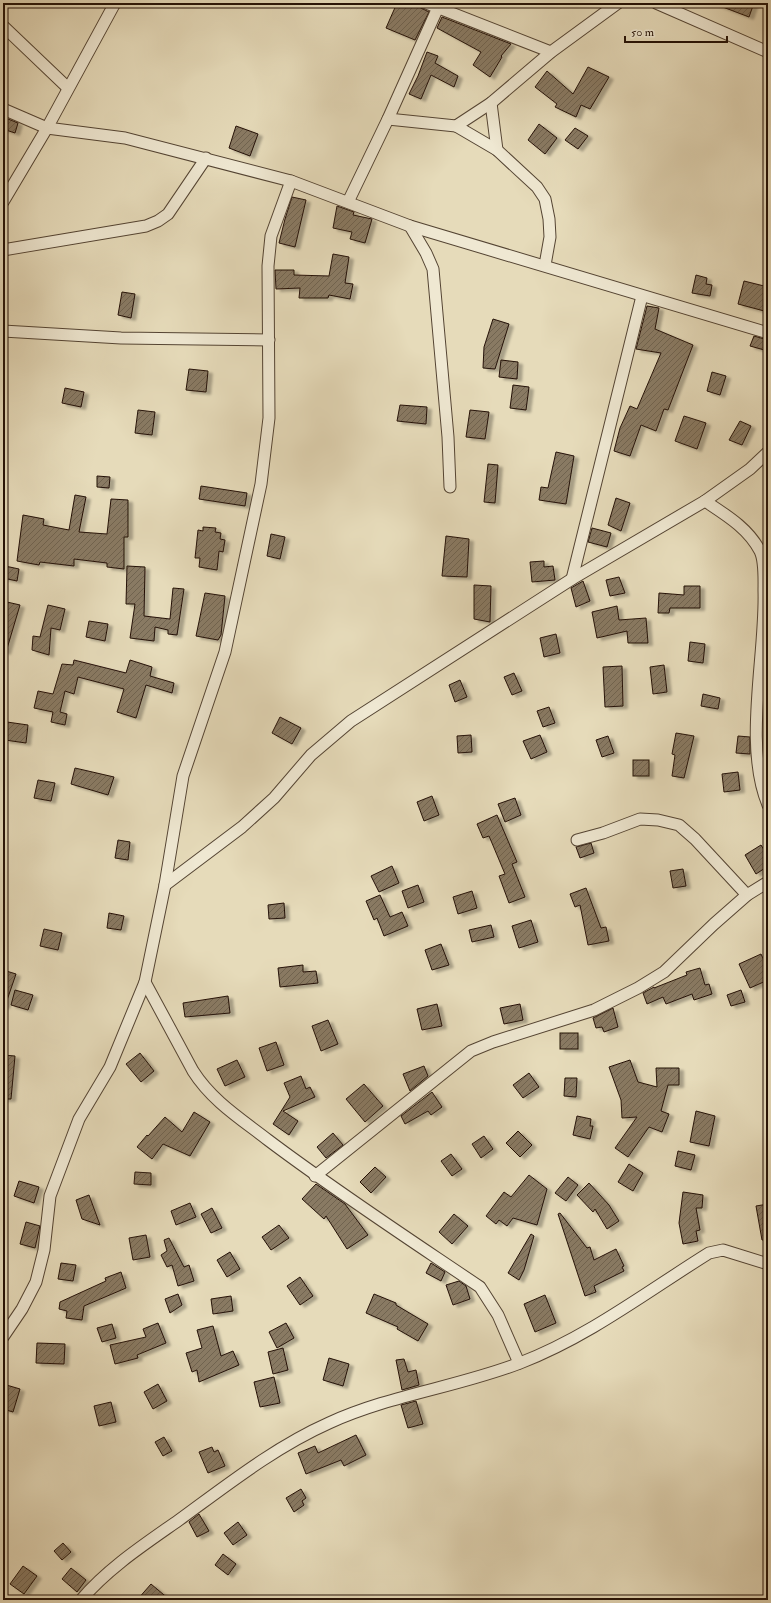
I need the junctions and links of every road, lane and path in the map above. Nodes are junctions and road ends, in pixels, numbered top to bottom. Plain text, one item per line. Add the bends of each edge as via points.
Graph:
1 (115, 3) edge
2 (426, 3) edge
3 (618, 3) edge
4 (656, 3) edge
5 (439, 5) edge
6 (3, 26) edge
7 (551, 52) junction
8 (768, 52) edge
9 (68, 88) junction
10 (491, 103) junction
11 (3, 109) edge
12 (388, 119) junction
13 (456, 126) junction
14 (47, 128) junction
15 (497, 150) junction
16 (206, 158) junction
17 (291, 182) junction
18 (3, 202) edge
19 (348, 202) junction
20 (410, 226) junction
21 (3, 250) edge
22 (545, 265) junction
23 (642, 296) junction
24 (3, 331) edge
25 (768, 333) edge
26 (269, 340) junction
27 (768, 452) edge
28 (450, 487) dead end
29 (705, 501) junction
30 (572, 579) junction
31 (768, 805) edge
32 (577, 840) dead end
33 (768, 882) edge
34 (165, 885) junction
35 (747, 895) junction
36 (145, 982) junction
37 (315, 1176) junction
38 (768, 1264) edge
39 (3, 1337) edge
40 (519, 1363) junction
41 (81, 1600) edge

1 - 9 street
2 - 5 street
3 - 7 street
4 - 8 street
5 - 7 street
5 - 12 street
6 - 9 street
7 - 10 street
9 - 14 street
10 - 13 street
10 - 15 street
11 - 14 street
12 - 13 street
12 - 19 street
13 - 15 street
14 - 16 street via 126,138
14 - 18 street
15 - 22 street via 537,187 546,199 550,237
16 - 17 street
16 - 21 street via 168,214 158,221 146,226
17 - 19 street
17 - 26 street via 271,236 268,266
19 - 20 street
20 - 22 street
20 - 28 street via 433,269
22 - 23 street
23 - 25 street
23 - 30 street
24 - 26 street via 121,338
26 - 34 street via 269,418 261,484 225,652 183,776
27 - 29 street via 750,469
29 - 30 street
29 - 31 street via 745,529 761,552 765,614 758,685 757,754 764,796
30 - 34 street via 351,721 311,755 274,798 242,827
32 - 35 street via 640,819 679,825
33 - 35 street
34 - 36 street
35 - 37 street via 664,972 638,988 594,1010 471,1051
36 - 37 street via 201,1083 219,1103
36 - 39 street via 110,1067 79,1119 50,1196 44,1250 36,1282
37 - 40 street via 480,1287 498,1315
38 - 40 street via 723,1250 709,1252 579,1335
40 - 41 street via 366,1409 329,1423 237,1478 131,1555

